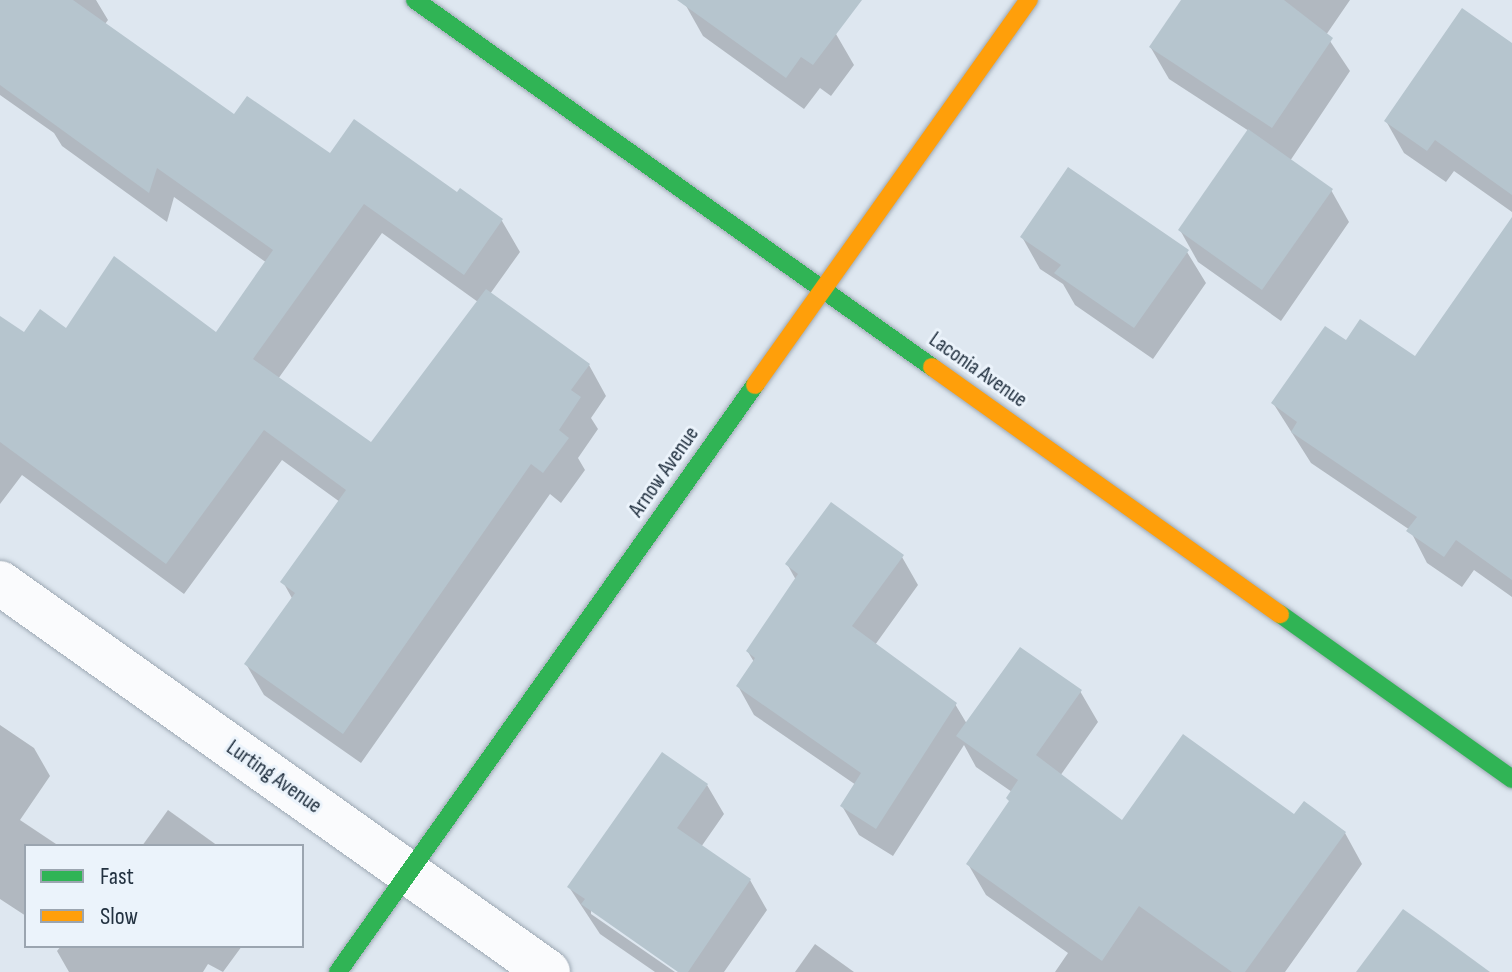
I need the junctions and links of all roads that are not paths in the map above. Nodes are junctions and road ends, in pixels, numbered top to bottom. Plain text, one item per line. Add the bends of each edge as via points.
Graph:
1 (415, 0) edge
2 (1029, 0) edge
3 (824, 290) junction
4 (0, 583) edge
5 (1512, 779) edge
6 (409, 873) junction
7 (338, 972) edge
8 (548, 972) edge

1 - 3 street, Laconia Avenue
2 - 3 street, Arnow Avenue
3 - 5 street, Laconia Avenue
3 - 6 street, Arnow Avenue
4 - 6 street, Lurting Avenue
6 - 7 street, Arnow Avenue
6 - 8 street, Lurting Avenue

